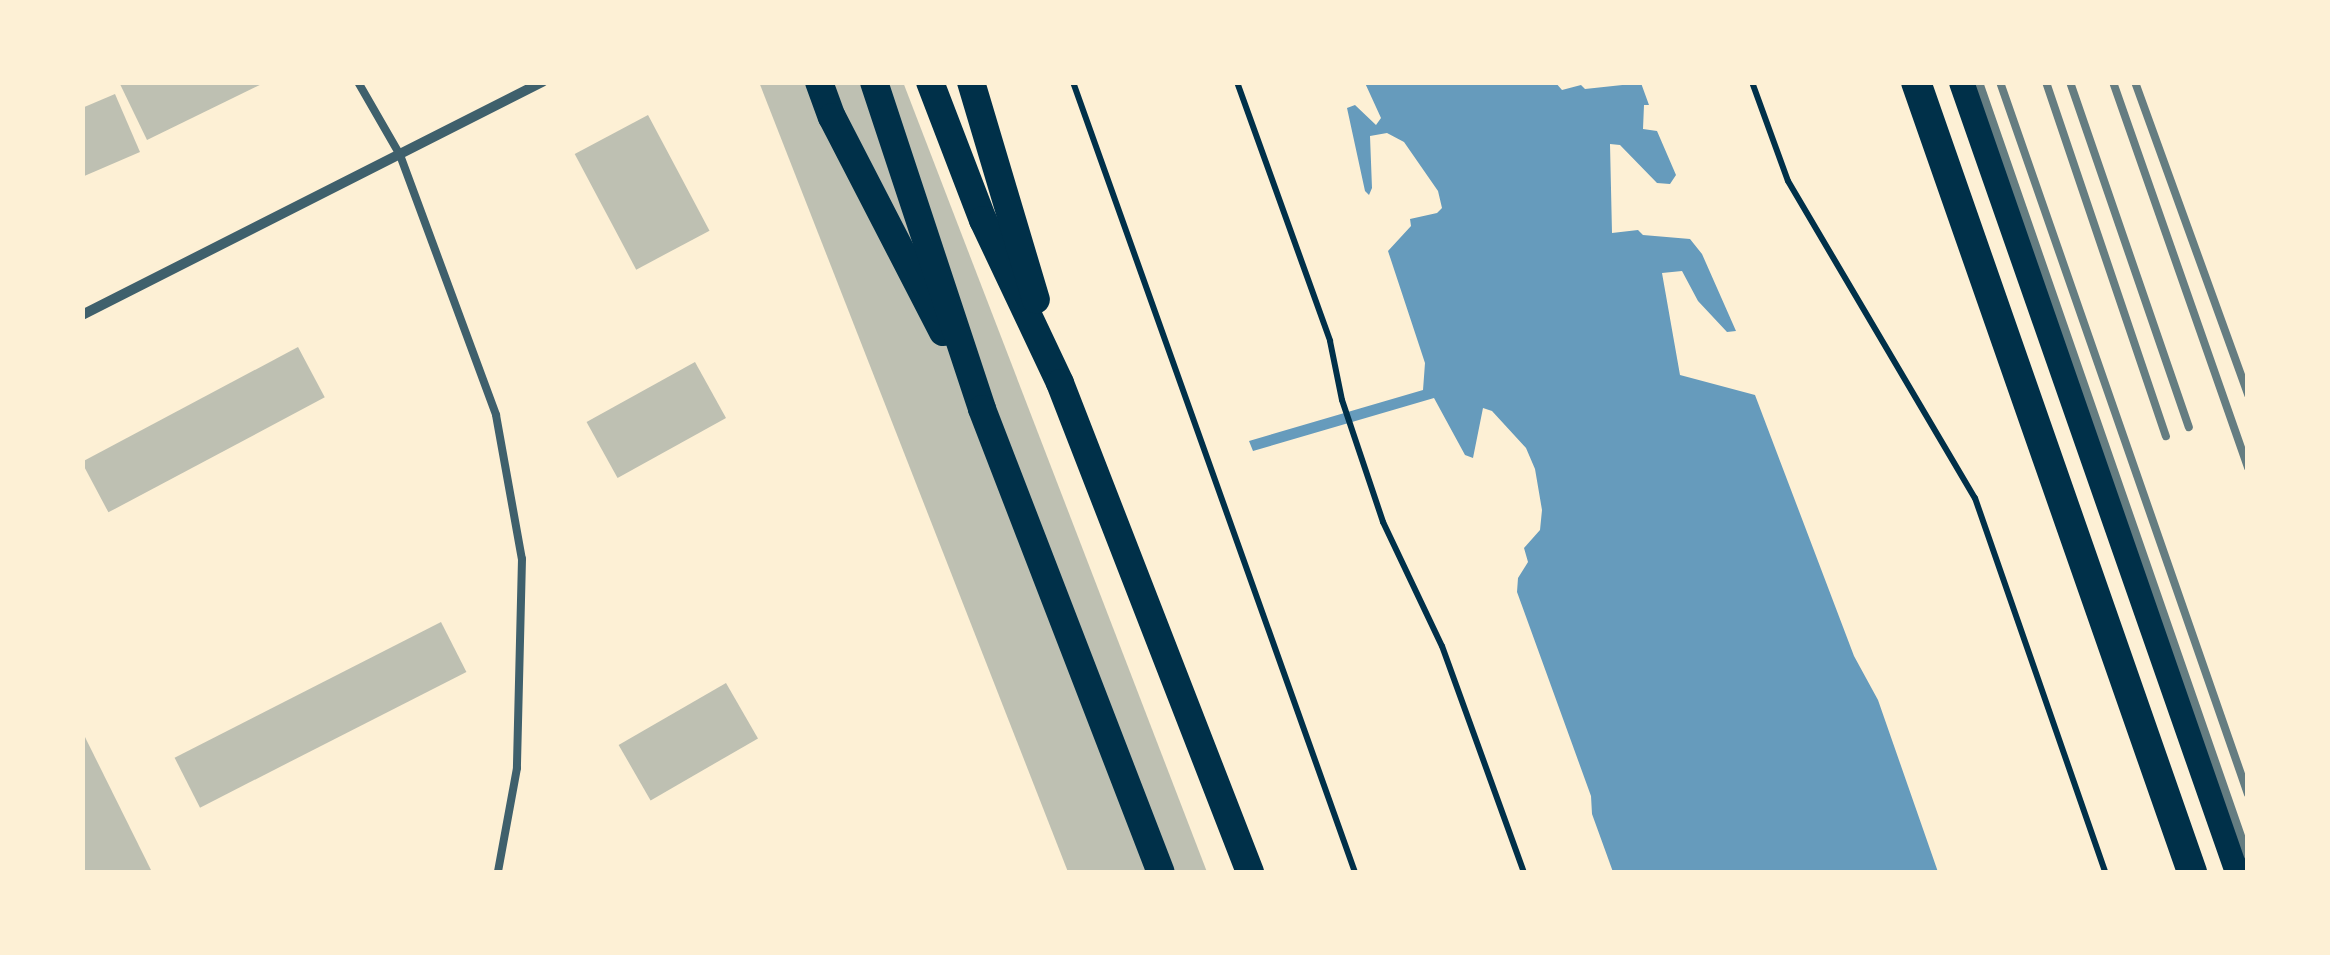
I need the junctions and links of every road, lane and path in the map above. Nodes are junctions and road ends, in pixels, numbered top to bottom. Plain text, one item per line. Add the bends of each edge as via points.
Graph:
1 (358, 82) edge
2 (542, 82) edge
3 (809, 82) edge
4 (819, 82) edge
5 (874, 82) edge
6 (930, 82) edge
7 (971, 82) edge
8 (1072, 82) edge
9 (1237, 82) edge
10 (1752, 82) edge
11 (1916, 82) edge
12 (1964, 82) edge
13 (832, 117) junction
14 (400, 154) junction
15 (82, 315) edge
16 (1060, 384) junction
17 (982, 409) junction
18 (498, 872) edge
19 (1162, 872) edge
20 (1250, 872) edge
21 (1355, 872) edge
22 (1524, 872) edge
23 (2106, 872) edge
24 (2192, 872) edge
25 (2240, 872) edge

1 - 14 lane
2 - 14 street
3 - 13 highway
4 - 13 highway
5 - 17 highway
6 - 16 highway via 983,220
7 - 16 highway
8 - 21 path
9 - 22 path via 1330,341 1342,400 1383,522 1442,646
10 - 23 path via 1788,181 1975,498
11 - 24 highway
12 - 25 highway
13 - 17 highway
14 - 15 street
14 - 18 lane via 496,416 522,559 517,768
16 - 20 highway
17 - 19 highway

